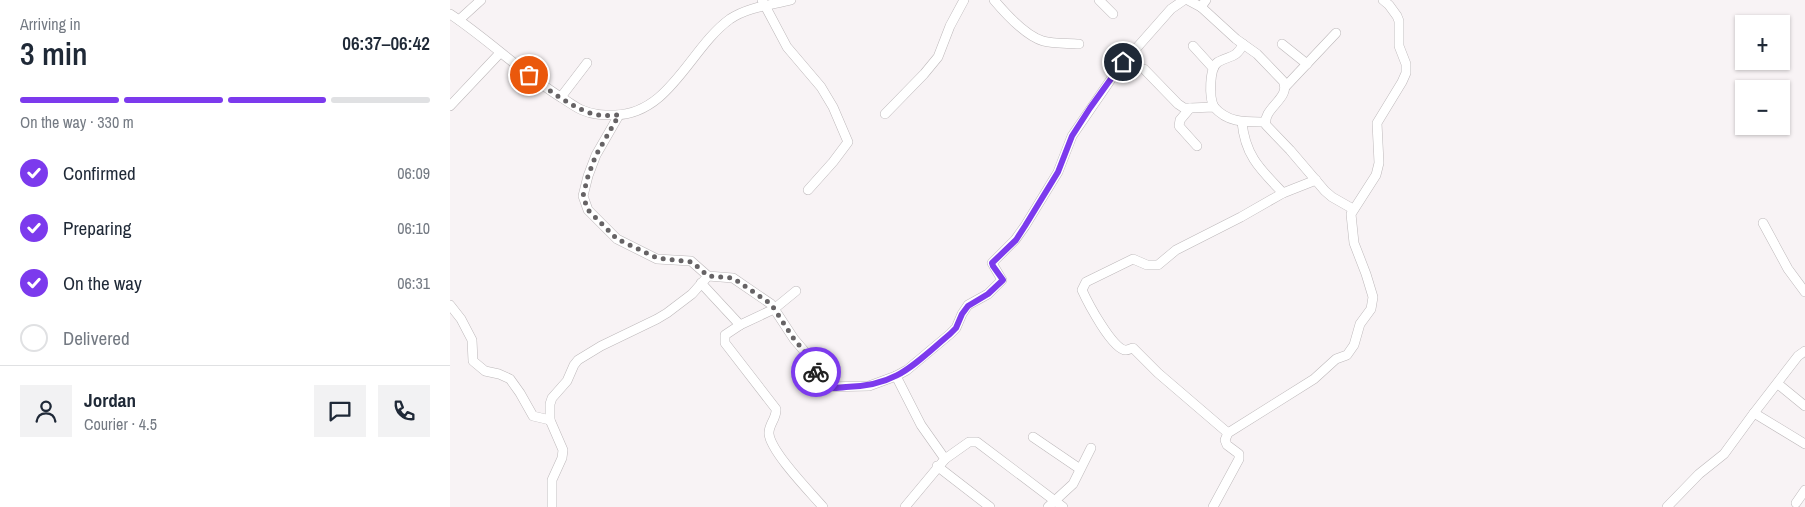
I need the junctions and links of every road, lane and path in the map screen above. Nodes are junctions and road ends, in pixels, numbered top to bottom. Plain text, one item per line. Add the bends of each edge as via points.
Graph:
1 (480, 0) edge
2 (792, 0) edge
3 (964, 0) edge
4 (994, 0) edge
5 (1099, 0) edge
6 (1184, 0) edge
7 (1188, 0) edge
8 (1383, 0) edge
9 (765, 3) edge
10 (1204, 3) edge
11 (450, 14) edge
12 (1113, 14) dead end
13 (459, 20) junction
14 (1336, 33) dead end
15 (1079, 44) dead end
16 (1243, 44) junction
17 (1282, 44) dead end
18 (1192, 46) dead end
19 (500, 53) junction
20 (587, 63) dead end
21 (1307, 64) junction
22 (1213, 68) junction
23 (1144, 69) dead end
24 (1286, 86) junction
25 (561, 97) junction
26 (450, 106) edge
27 (1214, 107) junction
28 (1190, 108) junction
29 (885, 114) dead end
30 (619, 115) junction
31 (1242, 122) junction
32 (1265, 122) junction
33 (1196, 146) dead end
34 (1316, 180) junction
35 (808, 190) dead end
36 (1283, 193) junction
37 (1353, 209) junction
38 (1763, 223) dead end
39 (705, 280) junction
40 (796, 291) dead end
41 (1805, 292) edge
42 (450, 305) edge
43 (774, 309) junction
44 (740, 324) junction
45 (1805, 351) edge
46 (896, 376) junction
47 (1778, 384) junction
48 (1805, 406) edge
49 (1754, 412) junction
50 (550, 420) junction
51 (1228, 433) junction
52 (1033, 437) dead end
53 (1805, 444) edge
54 (1091, 448) dead end
55 (945, 459) junction
56 (937, 466) junction
57 (1080, 469) junction
58 (1805, 490) edge
59 (1796, 503) dead end
60 (1051, 504) edge
61 (552, 507) edge
62 (823, 507) edge
63 (905, 507) edge
64 (990, 507) edge
65 (1063, 507) edge
66 (1214, 507) edge
67 (1667, 507) edge

1 - 13 street
2 - 9 street
3 - 29 street via 938,56
4 - 15 street via 1035,37 1049,42
5 - 12 street
6 - 46 street via 1171,9 1123,62 1085,115 1072,136 1058,172 1025,226 1016,240 992,263 1002,280 988,294 968,306 950,334
7 - 10 street
8 - 37 street via 1398,16 1399,46 1406,72 1377,123 1379,162 1376,175
9 - 30 street via 728,20 658,100 631,114
9 - 35 street via 788,47 832,107 848,142
10 - 16 street
11 - 13 street
13 - 19 street
14 - 21 street
16 - 22 street via 1234,56
16 - 24 street
17 - 21 street
18 - 22 street
19 - 25 street
19 - 26 street
20 - 25 street
21 - 24 street
22 - 27 street via 1210,98
23 - 28 street via 1178,104
24 - 32 street
25 - 30 street via 581,110 598,115
27 - 28 street
27 - 31 street via 1227,118
28 - 33 street via 1179,126
30 - 39 street via 588,176 583,196 588,210 617,239 657,258 692,262
31 - 32 street
31 - 36 street via 1243,138 1250,155
32 - 34 street
34 - 36 street
34 - 37 street via 1332,197
36 - 51 street via 1176,250 1158,265 1147,266 1133,259 1082,286 1099,323 1120,348 1133,348
37 - 51 street via 1354,243 1373,297 1371,309 1357,330 1351,350 1314,379
38 - 41 street via 1788,269
39 - 43 street via 733,278
39 - 44 street
39 - 50 street via 692,294 657,319 578,360 567,381 552,398
40 - 43 street
42 - 50 street via 472,340 473,361 485,371 510,379 533,416
43 - 44 street
43 - 46 street via 811,359 825,387 869,386
44 - 62 street via 725,334 725,343 776,409 768,432 770,441
45 - 47 street
46 - 55 street via 921,426
47 - 48 street
47 - 49 street
49 - 53 street
49 - 67 street via 1724,454
50 - 61 street via 563,450 552,480
51 - 66 street via 1227,445 1239,454
52 - 57 street
54 - 57 street
55 - 56 street
55 - 60 street via 969,442 977,442
56 - 63 street
56 - 64 street
57 - 60 street via 1069,488
58 - 59 street
60 - 65 street

